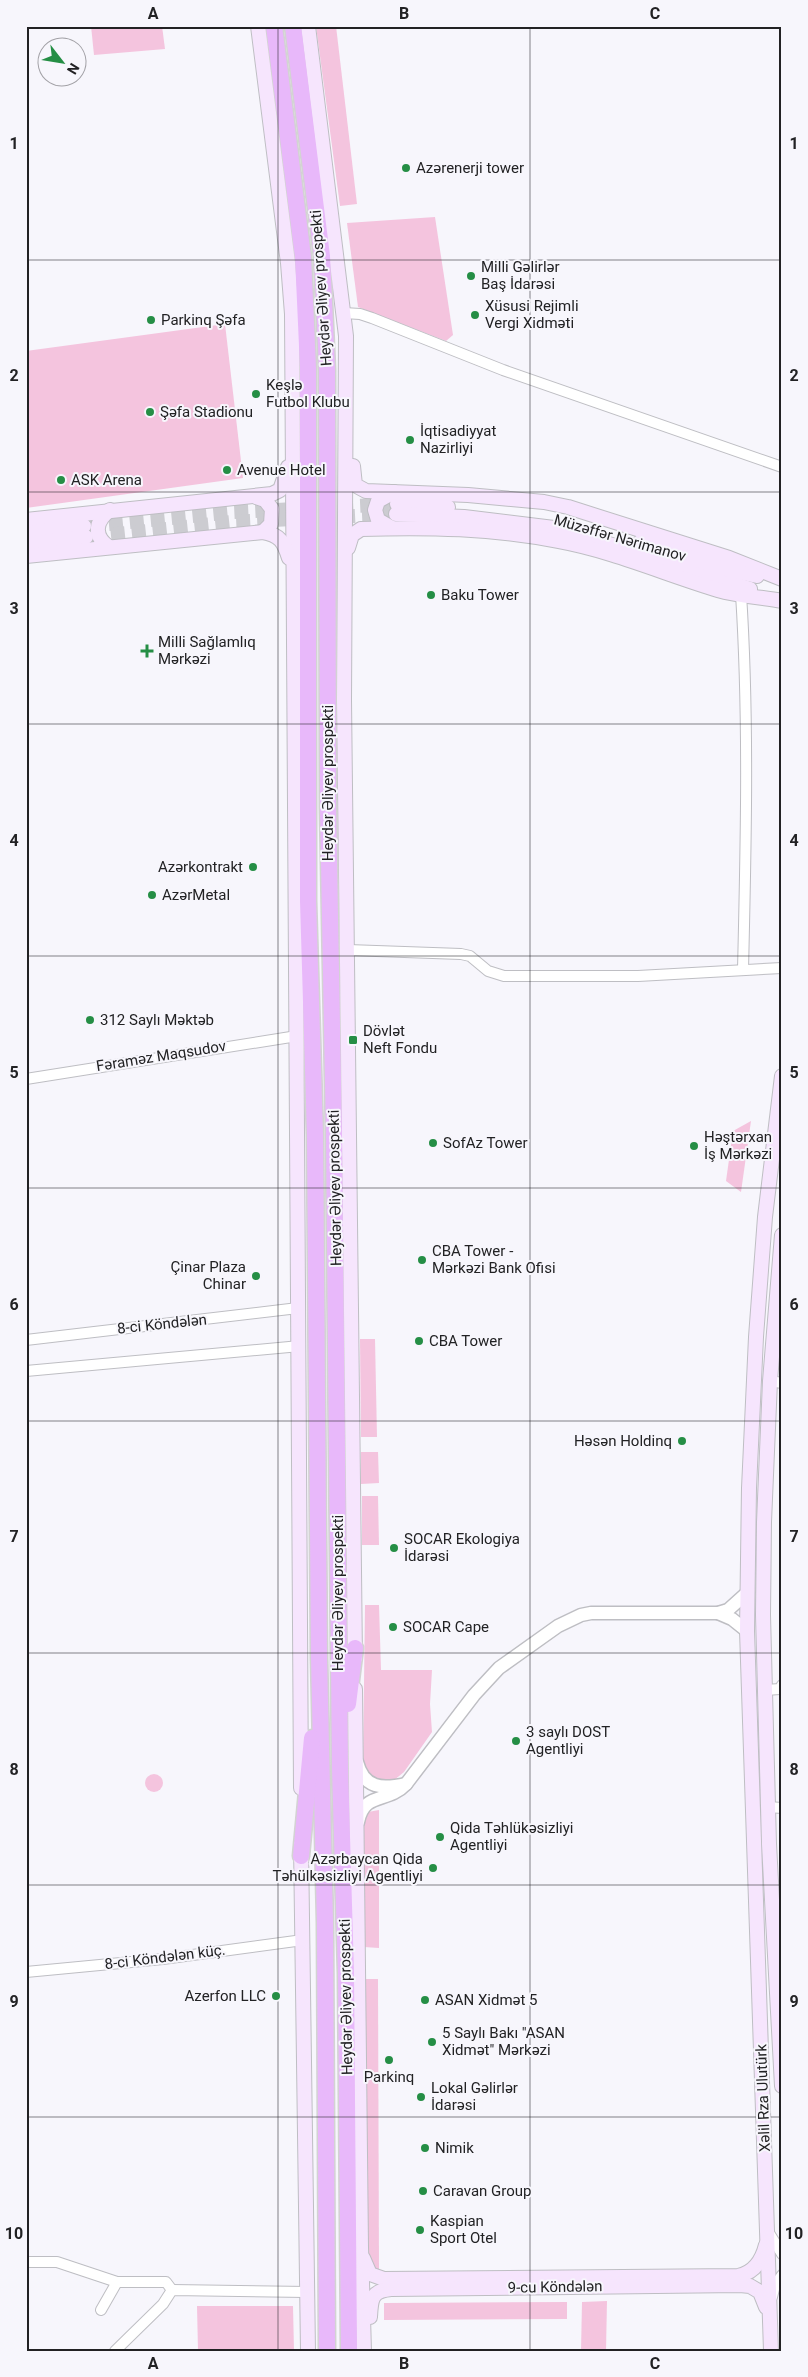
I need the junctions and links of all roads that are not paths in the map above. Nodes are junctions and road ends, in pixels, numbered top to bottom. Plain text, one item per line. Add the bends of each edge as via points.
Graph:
1 (258, 26) edge
2 (274, 26) edge
3 (293, 26) edge
4 (308, 26) edge
5 (344, 313) junction
6 (346, 336) junction
7 (293, 449) junction
8 (782, 467) edge
9 (256, 497) junction
10 (396, 503) junction
11 (110, 510) junction
12 (26, 520) edge
13 (392, 528) junction
14 (26, 532) edge
15 (263, 532) junction
16 (26, 544) edge
17 (109, 547) junction
18 (26, 556) edge
19 (345, 563) junction
20 (293, 569) junction
21 (782, 580) edge
22 (741, 594) junction
23 (782, 601) edge
24 (348, 950) junction
25 (782, 968) edge
26 (743, 970) junction
27 (297, 1036) junction
28 (782, 1076) edge
29 (26, 1079) edge
30 (782, 1235) edge
31 (780, 1279) edge
32 (298, 1308) junction
33 (26, 1340) edge
34 (300, 1346) junction
35 (26, 1371) edge
36 (776, 1382) edge
37 (748, 1522) junction
38 (764, 1522) junction
39 (748, 1592) junction
40 (718, 1613) junction
41 (747, 1631) junction
42 (355, 1648) junction
43 (319, 1658) junction
44 (782, 1684) edge
45 (765, 1690) junction
46 (356, 1754) junction
47 (340, 1768) junction
48 (406, 1784) junction
49 (775, 1807) edge
50 (356, 1834) junction
51 (769, 1844) junction
52 (754, 1845) junction
53 (301, 1856) junction
54 (303, 1940) junction
55 (26, 1972) edge
56 (782, 2086) edge
57 (768, 2230) junction
58 (361, 2247) junction
59 (782, 2254) edge
60 (26, 2262) edge
61 (782, 2275) edge
62 (117, 2282) junction
63 (172, 2290) junction
64 (307, 2292) junction
65 (101, 2310) dead end
66 (769, 2323) junction
67 (115, 2351) edge
68 (308, 2351) edge
69 (327, 2351) edge
70 (349, 2351) edge
71 (364, 2351) edge
72 (368, 2351) edge
73 (771, 2351) edge

1 - 7 main road via 292,314
2 - 43 highway, Heydər Əliyev prospekti via 303,257 308,368 308,900 315,1135
3 - 47 highway, Heydər Əliyev prospekti via 322,256 327,370 328,797 335,1146
4 - 5 main road
5 - 6 main road
5 - 8 street via 372,318 503,370
6 - 10 main road via 354,481 358,488
6 - 19 main road
7 - 9 main road via 280,490
7 - 20 main road
9 - 11 main road
9 - 15 main road via 266,500 272,509 271,524
10 - 13 main road via 382,496 375,510 378,520
10 - 21 main road, Müzəffər Nərimanov via 503,511 566,521 724,569
10 - 23 main road via 474,518 562,529 632,549
11 - 12 main road
11 - 17 main road via 103,515 98,526 100,539
13 - 19 main road via 355,531
13 - 22 main road via 465,529 559,541
14 - 16 main road via 85,532
15 - 17 main road
15 - 20 main road via 282,540
17 - 18 main road
19 - 24 main road
20 - 27 main road
22 - 23 main road
22 - 26 street via 747,762
24 - 26 street via 461,954 470,956 488,971 504,976 638,976
24 - 42 main road
25 - 26 street
27 - 29 street, Fəraməz Maqsudov
27 - 32 main road
28 - 37 main road, Xəlil Rza Ulutürk via 757,1318
30 - 31 main road, Xəlil Rza Ulutürk
31 - 36 main road, Xəlil Rza Ulutürk
32 - 33 street, 8-ci Köndələn
32 - 34 main road
34 - 35 street
34 - 53 main road
36 - 38 main road, Xəlil Rza Ulutürk
37 - 38 main road
37 - 39 main road, Xəlil Rza Ulutürk
38 - 45 main road, Xəlil Rza Ulutürk
39 - 40 street via 728,1610
39 - 41 main road, Xəlil Rza Ulutürk
40 - 41 street
40 - 48 street via 605,1613 570,1619 499,1668 474,1695
41 - 52 main road, Xəlil Rza Ulutürk
42 - 46 main road
42 - 47 highway
43 - 53 highway
43 - 69 highway, Heydər Əliyev prospekti via 325,1923
44 - 45 street via 780,1689
45 - 49 main road, Xəlil Rza Ulutürk
46 - 48 street via 360,1772 371,1783 384,1787
46 - 50 main road
47 - 70 highway, Heydər Əliyev prospekti via 346,1973
48 - 50 street via 394,1795 364,1804
49 - 51 main road, Xəlil Rza Ulutürk
50 - 58 main road
51 - 52 main road
51 - 56 main road, Xəlil Rza Ulutürk
52 - 57 main road, Xəlil Rza Ulutürk
53 - 54 main road
54 - 55 street, 8-ci Köndələn küç. via 163,1959
54 - 64 main road
57 - 58 main road, 9-cu Köndələn via 761,2260 753,2270 738,2276 384,2279 367,2270
57 - 59 street
57 - 66 main road, Xəlil Rza Ulutürk
58 - 71 main road
60 - 62 street via 57,2262
61 - 66 street via 774,2291
62 - 63 street via 166,2282
62 - 65 street
63 - 64 street
63 - 67 street via 163,2304
64 - 68 main road
66 - 72 main road, 9-cu Köndələn via 760,2292 740,2285 391,2289 377,2292 373,2297
66 - 73 main road, Xəlil Rza Ulutürk

